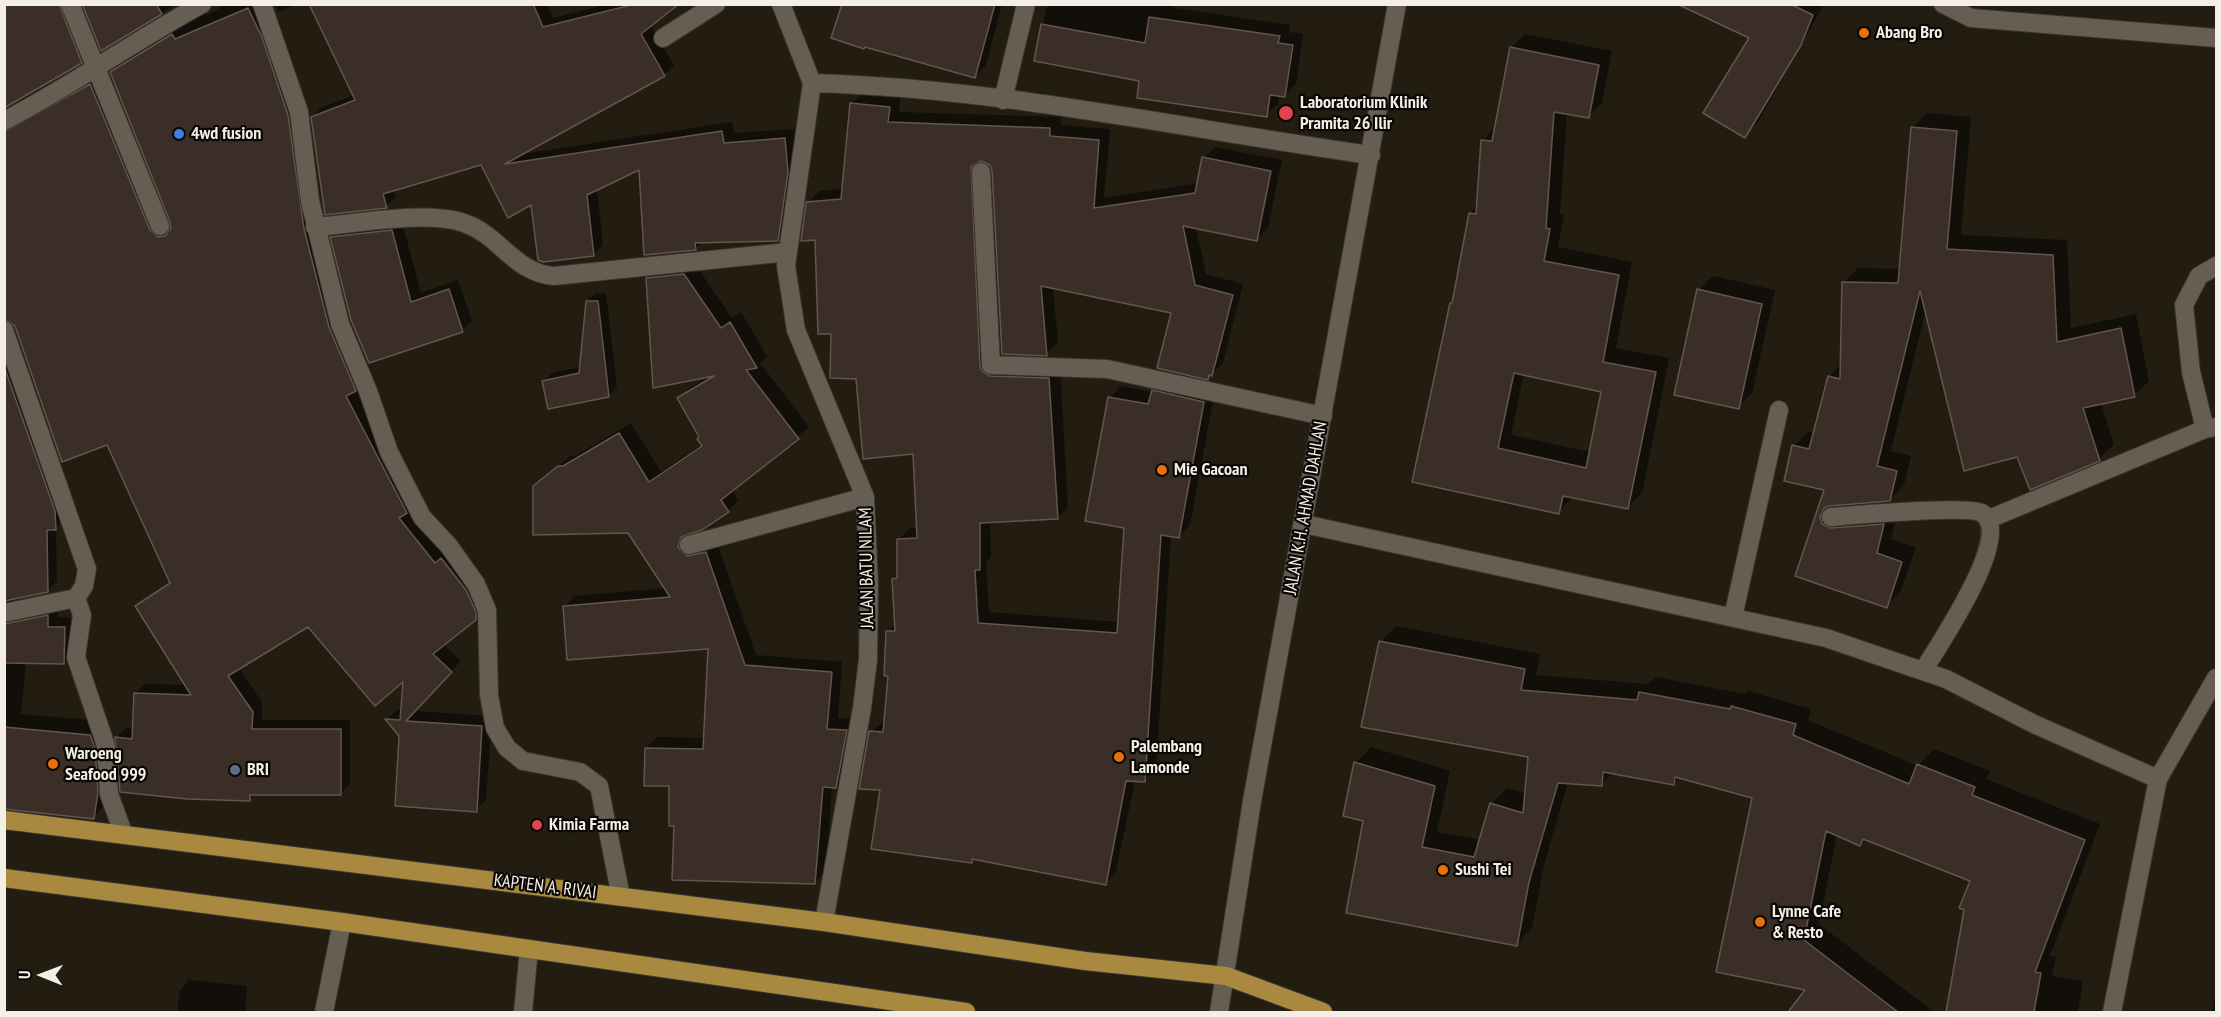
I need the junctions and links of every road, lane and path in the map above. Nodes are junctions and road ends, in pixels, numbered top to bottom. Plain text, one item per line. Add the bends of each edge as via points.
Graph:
1 (70, 4) edge
2 (202, 4) edge
3 (261, 4) edge
4 (716, 4) edge
5 (781, 4) edge
6 (1026, 4) edge
7 (1397, 4) edge
8 (1943, 4) edge
9 (1972, 11) edge
10 (663, 38) dead end
11 (2217, 38) edge
12 (97, 68) junction
13 (812, 83) junction
14 (1003, 100) junction
15 (4, 121) edge
16 (1371, 155) junction
17 (981, 172) dead end
18 (160, 226) dead end
19 (315, 227) junction
20 (788, 252) junction
21 (2217, 266) edge
22 (4, 330) edge
23 (1779, 410) dead end
24 (1323, 416) junction
25 (2211, 428) edge
26 (865, 497) junction
27 (1831, 516) dead end
28 (1989, 519) junction
29 (1304, 524) junction
30 (689, 545) dead end
31 (76, 598) junction
32 (4, 613) edge
33 (1733, 617) junction
34 (1923, 671) junction
35 (2217, 678) edge
36 (2158, 779) junction
37 (4, 820) edge
38 (124, 835) junction
39 (4, 878) edge
40 (621, 897) junction
41 (342, 922) junction
42 (824, 922) junction
43 (529, 949) junction
44 (1226, 976) junction
45 (324, 1012) edge
46 (523, 1012) edge
47 (955, 1012) edge
48 (1219, 1012) edge
49 (1323, 1012) edge
50 (2112, 1012) edge

1 - 12 street
2 - 12 street
3 - 19 street via 299,112
4 - 10 street
5 - 13 street
6 - 14 street
7 - 16 street, JALAN K.H. AHMAD DAHLAN
8 - 9 street
9 - 11 street
12 - 15 street
12 - 18 street
13 - 14 street via 871,84
13 - 20 street, JALAN BATU NILAM
14 - 16 street
16 - 24 street, JALAN K.H. AHMAD DAHLAN
17 - 24 street via 991,365 1107,369
19 - 20 street via 426,218 463,223 492,239 531,272 554,276
19 - 40 street via 340,324 369,391 389,452 422,517 476,584 487,610 489,696 495,728 507,748 523,761 580,772 599,786
20 - 26 street, JALAN BATU NILAM via 786,266 796,330
21 - 25 street via 2199,276 2184,305 2191,372
22 - 31 street via 87,569 84,586
23 - 33 street
24 - 29 street, JALAN K.H. AHMAD DAHLAN
25 - 28 street
26 - 30 street
26 - 42 street, JALAN BATU NILAM via 868,660
27 - 28 street via 1979,512
28 - 34 street via 1992,529 1982,569
29 - 33 street
29 - 44 street, JALAN K.H. AHMAD DAHLAN via 1252,801
31 - 32 street
31 - 38 street via 82,615 76,657 109,757 106,781
33 - 34 street via 1826,638
34 - 36 street
35 - 36 street
36 - 50 street
37 - 38 main road, KAPTEN A. RIVAI
38 - 40 main road, KAPTEN A. RIVAI
39 - 41 main road
40 - 42 main road, KAPTEN A. RIVAI
41 - 43 main road
41 - 45 street
42 - 44 main road, KAPTEN A. RIVAI via 1085,961
43 - 46 street
43 - 47 main road
44 - 48 street, JALAN K.H. AHMAD DAHLAN
44 - 49 main road, KAPTEN A. RIVAI

